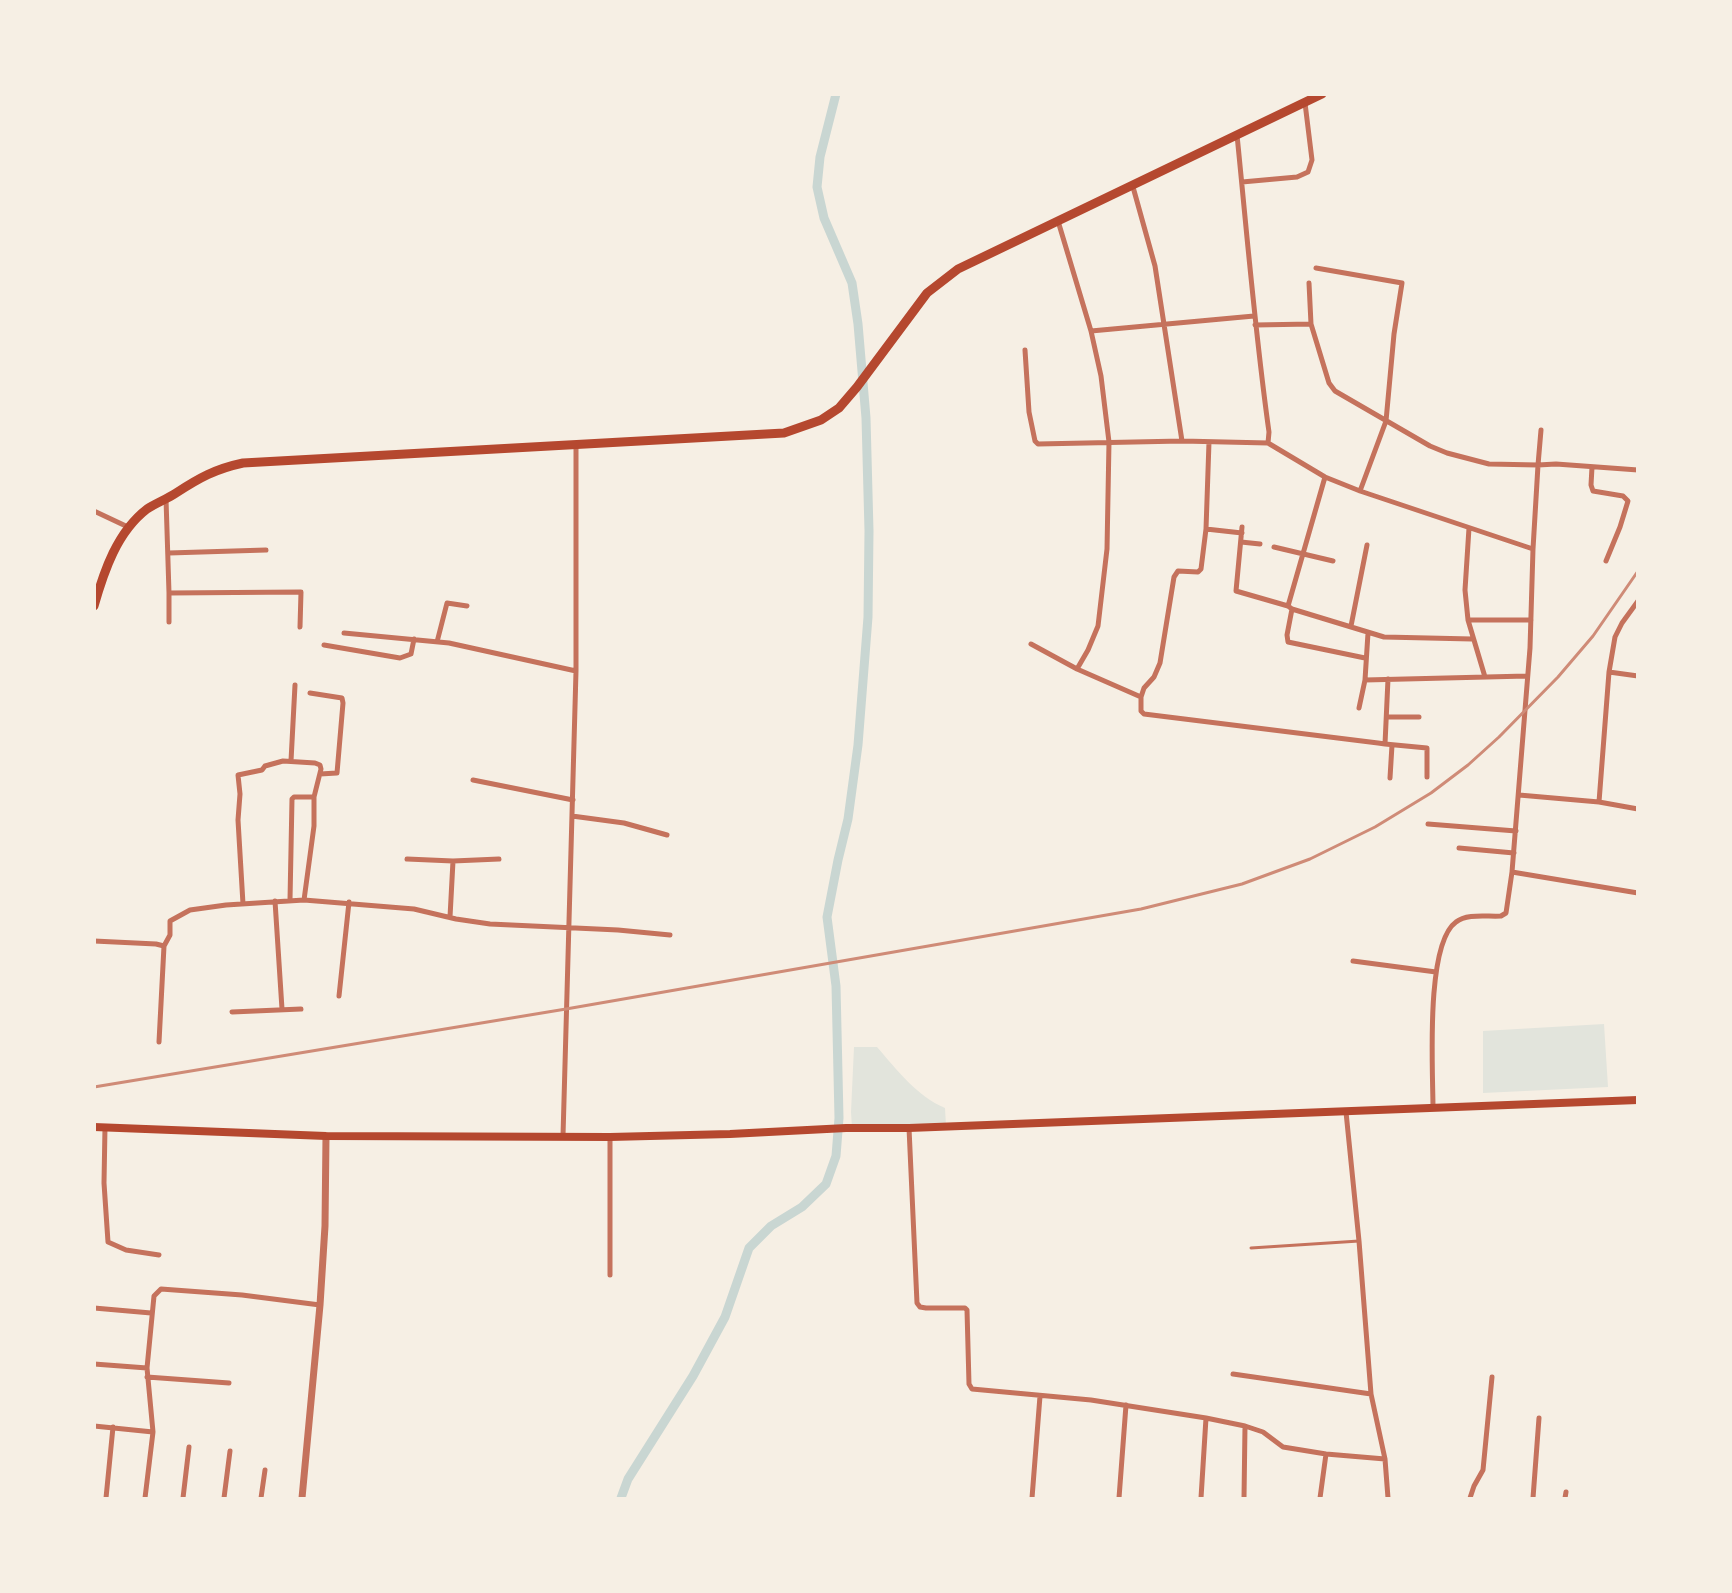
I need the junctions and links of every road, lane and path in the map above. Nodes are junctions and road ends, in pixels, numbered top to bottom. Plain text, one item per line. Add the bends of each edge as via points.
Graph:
1 (1322, 94) edge
2 (1305, 103) junction
3 (1237, 135) junction
4 (1242, 182) junction
5 (1133, 187) junction
6 (1058, 221) junction
7 (1316, 268) dead end
8 (1309, 283) dead end
9 (1254, 316) junction
10 (1311, 324) junction
11 (1163, 325) junction
12 (1255, 325) junction
13 (1091, 331) junction
14 (1025, 350) dead end
15 (1386, 421) junction
16 (1541, 430) dead end
17 (1182, 441) junction
18 (1110, 442) junction
19 (1209, 442) junction
20 (1268, 444) junction
21 (576, 445) junction
22 (1538, 465) junction
23 (1592, 467) junction
24 (1638, 470) edge
25 (1325, 477) junction
26 (1360, 491) junction
27 (166, 499) junction
28 (94, 511) edge
29 (128, 527) junction
30 (1469, 528) junction
31 (1206, 529) junction
32 (1241, 542) junction
33 (1260, 544) dead end
34 (1367, 545) dead end
35 (1274, 547) dead end
36 (1533, 549) junction
37 (267, 550) dead end
38 (1302, 552) junction
39 (169, 553) junction
40 (1333, 561) dead end
41 (1606, 561) dead end
42 (170, 593) junction
43 (1638, 601) edge
44 (94, 606) edge
45 (467, 606) dead end
46 (1290, 608) junction
47 (1468, 620) junction
48 (1532, 620) junction
49 (169, 622) dead end
50 (1351, 626) junction
51 (300, 627) dead end
52 (344, 633) dead end
53 (1368, 633) junction
54 (414, 639) junction
55 (1472, 639) junction
56 (437, 642) junction
57 (1030, 644) dead end
58 (324, 645) dead end
59 (1365, 658) junction
60 (1077, 669) junction
61 (576, 671) junction
62 (1609, 672) junction
63 (1527, 676) junction
64 (1638, 676) edge
65 (1485, 678) junction
66 (1365, 680) junction
67 (1388, 680) junction
68 (295, 685) dead end
69 (310, 693) dead end
70 (1141, 697) junction
71 (1359, 708) dead end
72 (1387, 717) junction
73 (1419, 717) dead end
74 (1385, 744) junction
75 (1392, 745) junction
76 (291, 761) junction
77 (320, 774) junction
78 (1427, 777) dead end
79 (1389, 778) dead end
80 (473, 780) dead end
81 (1519, 795) junction
82 (314, 797) junction
83 (573, 800) junction
84 (1599, 802) junction
85 (1638, 809) edge
86 (572, 816) junction
87 (1428, 824) dead end
88 (1516, 831) junction
89 (667, 835) dead end
90 (1459, 848) dead end
91 (1514, 853) junction
92 (407, 859) dead end
93 (499, 859) dead end
94 (453, 861) junction
95 (1512, 872) junction
96 (1638, 893) edge
97 (290, 900) junction
98 (304, 900) junction
99 (275, 901) junction
100 (349, 902) junction
101 (243, 904) junction
102 (450, 917) junction
103 (568, 929) junction
104 (670, 935) dead end
105 (94, 941) edge
106 (164, 946) junction
107 (1353, 961) dead end
108 (1436, 972) junction
109 (339, 996) dead end
110 (301, 1009) dead end
111 (282, 1010) junction
112 (232, 1012) dead end
113 (159, 1042) dead end
114 (1638, 1100) edge
115 (1433, 1108) junction
116 (1346, 1112) junction
117 (94, 1126) edge
118 (105, 1127) junction
119 (909, 1128) junction
120 (326, 1136) junction
121 (563, 1136) junction
122 (610, 1137) junction
123 (1359, 1241) junction
124 (1251, 1248) dead end
125 (159, 1255) dead end
126 (610, 1275) dead end
127 (320, 1305) junction
128 (94, 1308) edge
129 (151, 1314) junction
130 (94, 1364) edge
131 (147, 1368) junction
132 (1233, 1374) dead end
133 (147, 1377) junction
134 (1492, 1377) dead end
135 (229, 1383) dead end
136 (1371, 1394) junction
137 (1040, 1396) junction
138 (1126, 1405) junction
139 (1206, 1418) junction
140 (1539, 1418) dead end
141 (94, 1426) edge
142 (1245, 1426) junction
143 (113, 1427) junction
144 (153, 1432) junction
145 (189, 1447) dead end
146 (230, 1451) dead end
147 (1326, 1454) junction
148 (1385, 1459) junction
149 (265, 1470) dead end
150 (106, 1498) edge
151 (145, 1498) edge
152 (183, 1498) edge
153 (224, 1498) edge
154 (261, 1498) edge
155 (302, 1498) edge
156 (1032, 1498) edge
157 (1119, 1498) edge
158 (1201, 1498) edge
159 (1244, 1498) edge
160 (1320, 1498) edge
161 (1388, 1498) edge
162 (1470, 1498) edge
163 (1533, 1498) edge

1 - 2 highway
2 - 3 highway
2 - 4 street via 1312,160 1308,172 1297,177
3 - 4 street
3 - 5 highway
4 - 9 street
5 - 6 highway
5 - 11 street via 1155,266
6 - 13 street
6 - 21 highway via 982,256 934,287 857,387 839,408 821,420 784,433
7 - 15 street via 1402,283
8 - 10 street
9 - 11 street
9 - 12 street
10 - 12 street
10 - 15 street via 1332,388
11 - 13 street
11 - 17 street
12 - 20 street
13 - 18 street
14 - 18 street via 1035,441
15 - 22 street via 1430,446 1462,458 1489,464
15 - 26 street
16 - 22 street
17 - 18 street
17 - 19 street
18 - 60 street via 1107,549 1098,626
19 - 20 street
19 - 31 street
20 - 25 street
21 - 27 highway via 243,463 208,473
21 - 61 street
22 - 23 street
22 - 36 street
23 - 24 street
23 - 41 street via 1593,491 1623,496 1628,501
25 - 26 street
25 - 38 street
26 - 30 street
27 - 29 highway via 147,509
27 - 39 street
28 - 29 street
29 - 44 highway via 107,566
30 - 36 street
30 - 47 street via 1465,590
31 - 32 street via 1242,530
31 - 70 street via 1200,571 1178,571 1174,577 1160,663
32 - 33 street
32 - 46 street via 1236,591
34 - 50 street
35 - 38 street
36 - 48 street
37 - 39 street
38 - 40 street
38 - 46 street
39 - 42 street
42 - 49 street
42 - 51 street via 301,592
43 - 62 street via 1615,637
45 - 56 street via 447,603
46 - 50 street
46 - 59 street via 1288,642
47 - 48 street
47 - 55 street
48 - 63 street
50 - 53 street
52 - 54 street
53 - 55 street via 1384,637
53 - 59 street
54 - 56 street
54 - 58 street via 411,654 400,658
55 - 65 street
56 - 61 street
57 - 60 street
59 - 66 street
60 - 70 street
61 - 83 street
62 - 64 street
62 - 84 street
63 - 65 street
63 - 81 street
65 - 67 street
66 - 67 street
66 - 71 street
67 - 72 street
68 - 76 street
69 - 77 street via 337,696 343,703 337,773
70 - 74 street via 1144,714
72 - 73 street
72 - 74 street
74 - 75 street
75 - 78 street via 1427,748
75 - 79 street
76 - 77 street via 320,765
76 - 101 street via 238,776
77 - 82 street
80 - 83 street
81 - 84 street
81 - 88 street
82 - 97 street via 292,799
82 - 98 street
83 - 86 street
84 - 85 street
86 - 89 street via 624,823
86 - 103 street
87 - 88 street
88 - 91 street
90 - 91 street
91 - 95 street
92 - 94 street
93 - 94 street
94 - 102 street
95 - 96 street
95 - 108 street via 1506,913 1455,922 1446,937
97 - 98 street
97 - 99 street
98 - 100 street
99 - 101 street
99 - 111 street
100 - 102 street
100 - 109 street
101 - 106 street via 182,914 170,921 170,935
102 - 103 street
103 - 104 street
103 - 121 street
105 - 106 street
106 - 113 street
107 - 108 street
108 - 115 street via 1432,1009
110 - 111 street
111 - 112 street
114 - 115 main road
115 - 116 main road
116 - 119 main road
116 - 123 street
117 - 118 main road
118 - 120 main road
118 - 125 street via 108,1242 126,1250
119 - 122 main road
119 - 137 street via 917,1303 926,1308 967,1310 970,1388
120 - 121 main road
120 - 127 street
121 - 122 main road
122 - 126 street
123 - 124 lane
123 - 136 street
127 - 129 street via 167,1289 156,1292
127 - 155 street
128 - 129 street
129 - 131 street
130 - 131 street
131 - 133 street
132 - 136 street
133 - 135 street
133 - 144 street
134 - 162 street via 1483,1470
136 - 148 street
137 - 138 street
137 - 156 street
138 - 139 street
138 - 157 street
139 - 142 street
139 - 158 street
140 - 163 street
141 - 143 street
142 - 147 street via 1263,1432 1283,1447
142 - 159 street
143 - 144 street
143 - 150 street
144 - 151 street
145 - 152 street
146 - 153 street
147 - 148 street
147 - 160 street
148 - 161 street
149 - 154 street

